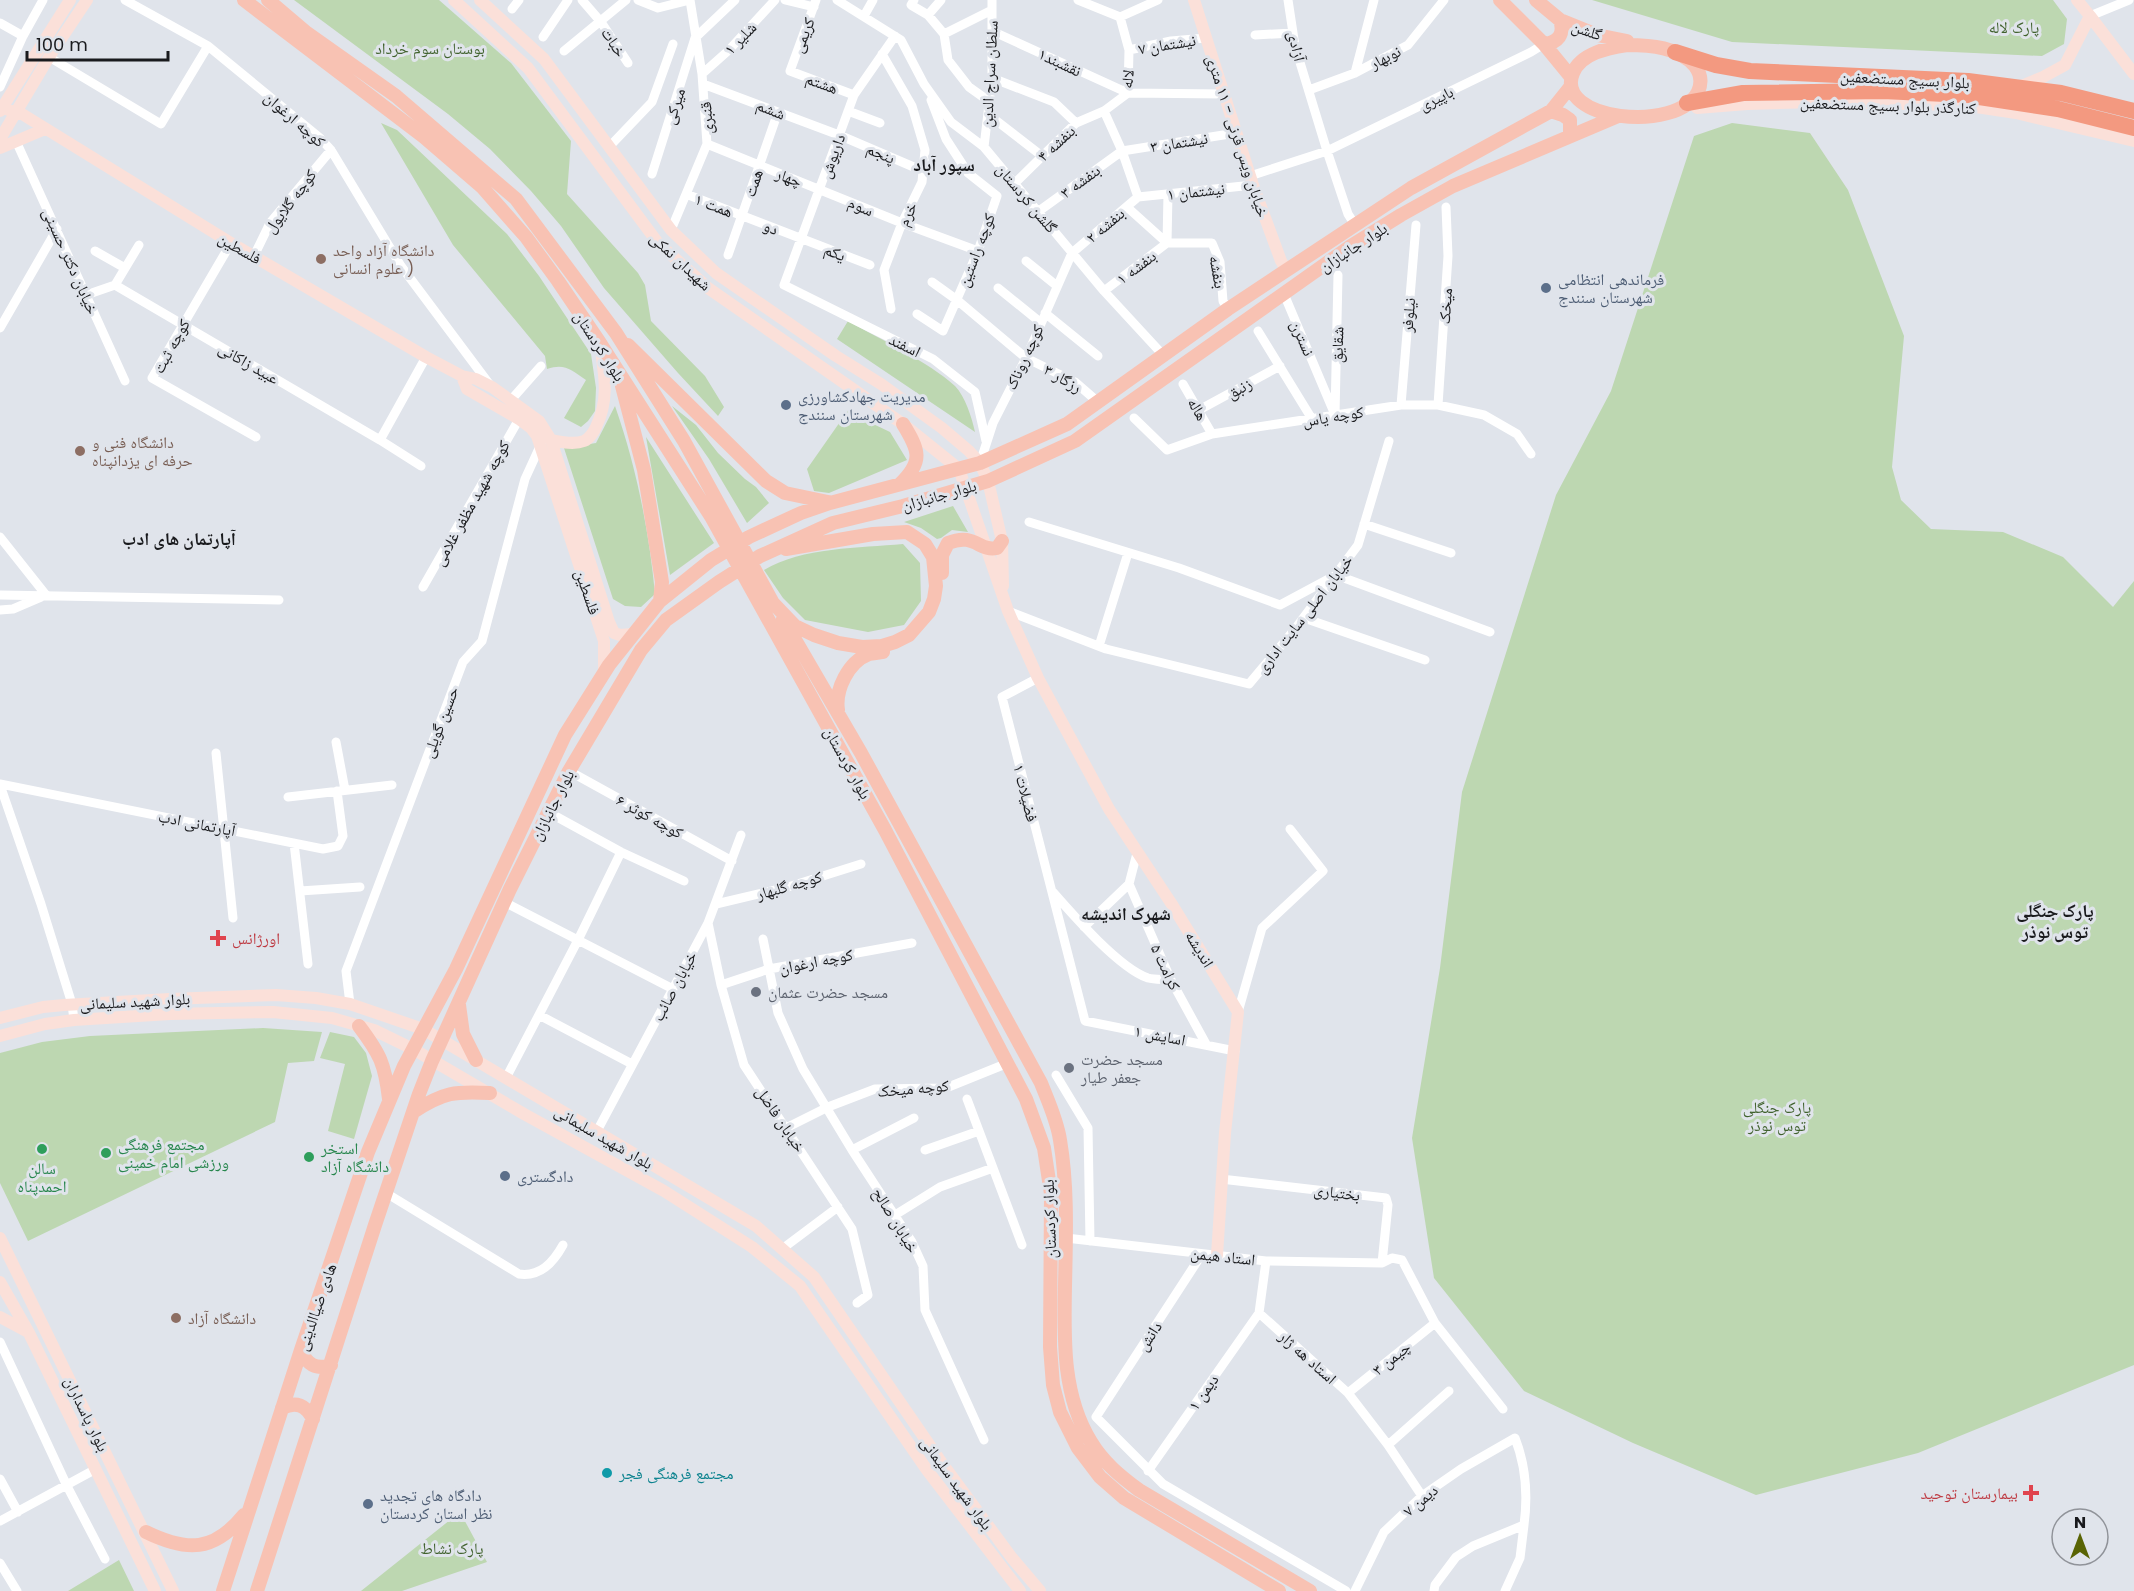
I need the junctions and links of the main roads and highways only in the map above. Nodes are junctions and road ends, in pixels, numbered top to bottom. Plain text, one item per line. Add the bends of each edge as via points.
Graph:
1 (70, 0) edge
2 (87, 0) edge
3 (244, 0) edge
4 (268, 0) edge
5 (454, 0) edge
6 (480, 0) edge
7 (1194, 0) edge
8 (1500, 0) edge
9 (1536, 0) edge
10 (2077, 0) edge
11 (2090, 16) junction
12 (1560, 20) junction
13 (1544, 44) junction
14 (1644, 45) junction
15 (1675, 52) junction
16 (1738, 69) junction
17 (2134, 74) edge
18 (1571, 81) junction
19 (2018, 87) junction
20 (1884, 91) junction
21 (1743, 93) junction
22 (2134, 102) edge
23 (1912, 103) junction
24 (2, 104) edge
25 (2109, 104) junction
26 (1681, 107) junction
27 (19, 111) junction
28 (1551, 111) junction
29 (2134, 111) edge
30 (1618, 116) junction
31 (2134, 128) edge
32 (45, 129) junction
33 (1570, 135) junction
34 (0, 139) edge
35 (2134, 141) edge
36 (0, 148) edge
37 (1287, 271) junction
38 (616, 333) junction
39 (600, 343) junction
40 (619, 375) junction
41 (462, 376) junction
42 (606, 393) junction
43 (903, 424) junction
44 (546, 442) junction
45 (980, 463) junction
46 (959, 469) junction
47 (988, 481) junction
48 (898, 486) junction
49 (967, 488) junction
50 (830, 503) junction
51 (1002, 541) junction
52 (985, 547) junction
53 (763, 554) junction
54 (660, 601) junction
55 (773, 603) junction
56 (1008, 611) junction
57 (632, 634) junction
58 (604, 672) junction
59 (839, 715) junction
60 (861, 753) junction
61 (847, 761) junction
62 (459, 1005) junction
63 (0, 1018) edge
64 (359, 1026) junction
65 (423, 1029) junction
66 (0, 1036) edge
67 (442, 1040) junction
68 (413, 1049) junction
69 (476, 1060) junction
70 (432, 1061) junction
71 (490, 1093) junction
72 (389, 1099) junction
73 (413, 1112) junction
74 (1051, 1236) junction
75 (0, 1238) edge
76 (1066, 1238) junction
77 (1217, 1256) road end
78 (0, 1282) edge
79 (0, 1317) edge
80 (29, 1333) junction
81 (301, 1350) junction
82 (868, 1354) junction
83 (855, 1364) junction
84 (331, 1365) junction
85 (881, 1374) junction
86 (868, 1384) junction
87 (282, 1408) junction
88 (313, 1419) junction
89 (249, 1509) junction
90 (146, 1533) junction
91 (156, 1591) edge
92 (173, 1591) edge
93 (223, 1591) edge
94 (257, 1591) edge
95 (1020, 1591) edge
96 (1040, 1591) edge
97 (1279, 1591) edge
98 (1310, 1591) edge

1 - 24 main road
2 - 27 main road
3 - 39 main road, بلوار کردستان via 413,128 482,187 532,246
4 - 38 main road, بلوار کردستان via 414,110 516,199
5 - 43 main road, شهیدان نمکی via 528,68 658,243 708,288
6 - 45 main road, شهیدان نمکی via 544,59 671,230 716,273 881,384 942,428
7 - 37 main road, خیابان ویس قرنی - ۱۱ متری via 1252,181
8 - 13 main road
9 - 12 main road, گلشن
10 - 11 main road
11 - 17 main road
11 - 19 main road via 2065,64
12 - 13 main road via 1563,27 1557,41
12 - 14 main road, گلشن via 1597,35
13 - 18 main road
14 - 15 main road
14 - 18 main road via 1596,52 1575,67
15 - 16 highway, بلوار بسیج مستضعفین
15 - 26 main road via 1696,67 1700,77 1696,95
16 - 19 highway, بلوار بسیج مستضعفین
16 - 21 highway via 1735,81
18 - 28 main road, بلوار جانبازان
18 - 30 main road via 1575,95 1584,103
19 - 25 highway, بلوار بسیج مستضعفین
20 - 21 highway, بلوار بسیج مستضعفین
20 - 23 main road
20 - 31 highway, بلوار بسیج مستضعفین via 1966,95 2048,107
21 - 26 highway, بلوار بسیج مستضعفین
22 - 25 main road
23 - 26 main road, کنارگذر بلوار بسیج مستضعفین
23 - 35 main road, کنارگذر بلوار بسیج مستضعفین via 2016,113
24 - 27 main road, فلسطین
25 - 29 highway, بلوار بسیج مستضعفین
26 - 30 main road via 1644,117
27 - 32 main road, فلسطین
27 - 34 main road
28 - 33 main road via 1570,120
28 - 37 main road, بلوار جانبازان via 1429,177
30 - 33 main road, بلوار جانبازان
32 - 36 main road
32 - 41 main road, فلسطین via 231,243
33 - 47 main road, بلوار جانبازان via 1453,186 1351,246 1074,441
37 - 45 main road, بلوار جانبازان via 1067,424
38 - 50 main road via 766,481 785,493
38 - 55 main road, بلوار کردستان via 684,441
39 - 40 main road, بلوار کردستان
39 - 42 main road
40 - 42 main road
40 - 54 main road via 644,470 662,582
40 - 61 main road, بلوار کردستان via 712,518
41 - 44 main road, فلسطین via 467,389 519,419
41 - 44 main road, فلسطین via 492,387 539,421
42 - 44 main road via 602,414 585,441
43 - 46 main road, شهیدان نمکی
43 - 48 main road via 918,453 909,475
44 - 57 main road, فلسطین via 609,622 614,633
44 - 58 main road, فلسطین via 604,641
45 - 46 main road, بلوار جانبازان
45 - 47 main road, اندیشه
46 - 48 main road, بلوار جانبازان
46 - 49 main road, اندیشه
47 - 49 main road, بلوار جانبازان
47 - 51 main road, اندیشه
48 - 50 main road, بلوار جانبازان
49 - 52 main road, اندیشه
49 - 53 main road, بلوار جانبازان via 833,523
50 - 54 main road, بلوار جانبازان via 749,537 711,560
51 - 52 main road via 997,548
51 - 56 main road, اندیشه
52 - 56 main road, اندیشه
52 - 59 main road via 974,540 948,543 942,555 940,600 927,627 899,648 867,655 853,665 841,683
53 - 55 main road, بلوار کردستان via 873,534 907,532 925,544 933,557 934,599 929,612 909,634 882,646 862,647 814,635 795,626
53 - 62 main road, بلوار جانبازان via 666,620 641,650 569,771 504,902
54 - 57 main road, بلوار جانبازان
55 - 59 main road, بلوار کردستان
56 - 77 main road, اندیشه via 1038,678 1109,808 1238,1012
57 - 58 main road, بلوار جانبازان
58 - 65 main road, بلوار جانبازان via 565,735 461,958
59 - 60 main road, بلوار کردستان
60 - 61 main road
60 - 76 main road, بلوار کردستان via 1041,1083 1060,1139
61 - 74 main road, بلوار کردستان via 1026,1099 1044,1148 1051,1194
62 - 67 main road, بلوار جانبازان
62 - 69 main road via 463,1034
63 - 65 main road, بلوار شهید سلیمانی via 43,1007 276,995 350,1004
64 - 66 main road, بلوار شهید سلیمانی via 333,1018 273,1012 170,1014 74,1020
64 - 68 main road, بلوار شهید سلیمانی
64 - 72 main road via 386,1071
65 - 67 main road, بلوار شهید سلیمانی
65 - 68 main road, هادی ضیاالدینی
67 - 69 main road, بلوار شهید سلیمانی
67 - 70 main road, هادی ضیاالدینی
68 - 70 main road, بلوار شهید سلیمانی
68 - 72 main road, هادی ضیاالدینی
69 - 82 main road, بلوار شهید سلیمانی via 756,1226 814,1277
70 - 71 main road, بلوار شهید سلیمانی
70 - 73 main road, هادی ضیاالدینی
71 - 73 main road via 457,1092 434,1098
71 - 83 main road, بلوار شهید سلیمانی via 664,1191 752,1247 800,1286
72 - 81 main road, هادی ضیاالدینی
73 - 84 main road, هادی ضیاالدینی
74 - 76 main road
74 - 97 main road, بلوار کردستان via 1053,1385 1060,1412 1078,1448 1100,1477 1124,1498
75 - 90 main road, بلوار پاسداران
76 - 98 main road, بلوار کردستان via 1064,1344 1074,1403 1090,1442 1114,1471 1139,1490
78 - 80 main road, بلوار پاسداران
79 - 80 main road
80 - 91 main road, بلوار پاسداران
81 - 84 main road via 304,1360 312,1366
81 - 87 main road, هادی ضیاالدینی
82 - 83 main road via 864,1364
82 - 85 main road, بلوار شهید سلیمانی
83 - 86 main road, بلوار شهید سلیمانی
84 - 88 main road, هادی ضیاالدینی
85 - 86 main road via 871,1374
85 - 96 main road, بلوار شهید سلیمانی via 939,1459
86 - 95 main road, بلوار شهید سلیمانی via 927,1470
87 - 88 main road via 301,1405
87 - 89 main road, هادی ضیاالدینی
88 - 94 main road, هادی ضیاالدینی
89 - 90 main road via 232,1530 201,1545 167,1542
89 - 93 main road, هادی ضیاالدینی
90 - 92 main road, بلوار پاسداران

